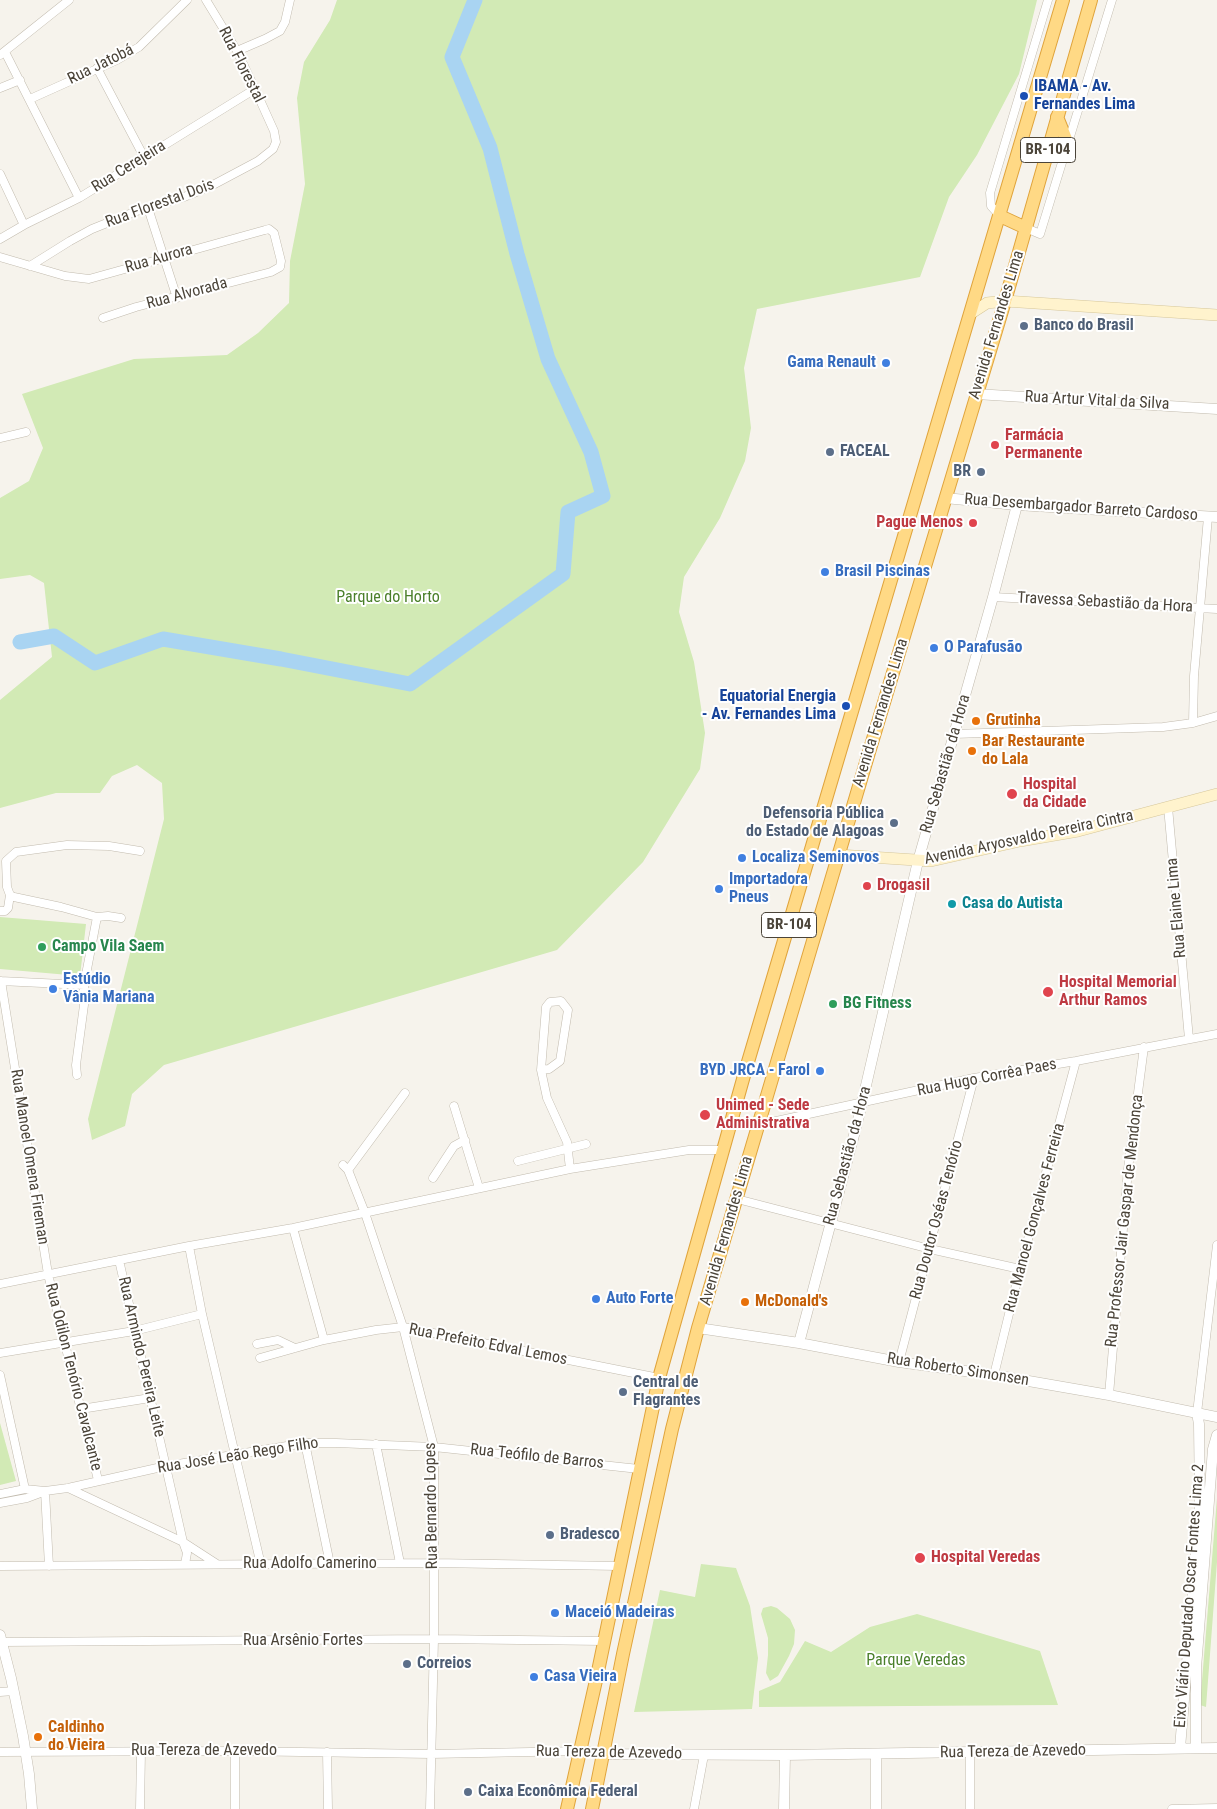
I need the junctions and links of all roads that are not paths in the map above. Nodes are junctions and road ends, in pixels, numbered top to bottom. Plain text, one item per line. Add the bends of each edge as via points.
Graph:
1 (68, 0) edge
2 (188, 0) edge
3 (206, 0) edge
4 (290, 0) edge
5 (1048, 0) edge
6 (1063, 0) edge
7 (1091, 0) edge
8 (1112, 0) edge
9 (237, 51) junction
10 (2, 53) edge
11 (97, 68) junction
12 (20, 80) junction
13 (0, 88) edge
14 (255, 89) junction
15 (30, 99) junction
16 (1057, 117) junction
17 (274, 131) joint
18 (1068, 144) junction
19 (144, 157) junction
20 (0, 174) edge
21 (78, 198) junction
22 (148, 208) junction
23 (1000, 216) junction
24 (24, 224) junction
25 (1026, 228) junction
26 (0, 239) edge
27 (0, 256) edge
28 (164, 257) junction
29 (30, 266) junction
30 (272, 272) joint
31 (177, 298) junction
32 (1005, 301) junction
33 (970, 314) junction
34 (1217, 315) edge
35 (103, 318) dead end
36 (976, 394) junction
37 (1217, 409) edge
38 (26, 432) dead end
39 (0, 438) edge
40 (945, 498) junction
41 (1017, 505) junction
42 (1213, 517) edge
43 (993, 597) junction
44 (1201, 608) junction
45 (1217, 609) edge
46 (1217, 716) edge
47 (1193, 723) junction
48 (954, 734) junction
49 (1217, 794) edge
50 (1168, 807) junction
51 (140, 851) dead end
52 (839, 855) junction
53 (918, 862) junction
54 (10, 895) junction
55 (0, 911) edge
56 (97, 917) junction
57 (121, 918) dead end
58 (0, 981) edge
59 (84, 985) junction
60 (1217, 1034) edge
61 (1189, 1039) junction
62 (1144, 1047) junction
63 (1076, 1061) junction
64 (541, 1070) junction
65 (77, 1075) dead end
66 (974, 1078) junction
67 (406, 1093) dead end
68 (862, 1103) junction
69 (454, 1106) dead end
70 (758, 1126) junction
71 (464, 1140) junction
72 (586, 1144) dead end
73 (567, 1149) junction
74 (724, 1150) junction
75 (518, 1161) dead end
76 (570, 1169) junction
77 (433, 1178) dead end
78 (479, 1188) junction
79 (737, 1199) junction
80 (365, 1213) junction
81 (831, 1222) junction
82 (293, 1228) junction
83 (1217, 1245) edge
84 (189, 1246) junction
85 (930, 1249) junction
86 (119, 1260) junction
87 (1020, 1269) junction
88 (48, 1274) junction
89 (0, 1284) edge
90 (202, 1314) junction
91 (403, 1328) junction
92 (698, 1328) junction
93 (134, 1331) junction
94 (324, 1340) junction
95 (64, 1342) junction
96 (799, 1343) junction
97 (257, 1344) dead end
98 (295, 1348) junction
99 (0, 1353) edge
100 (260, 1358) dead end
101 (899, 1362) junction
102 (0, 1375) edge
103 (994, 1375) junction
104 (659, 1378) junction
105 (1, 1385) edge
106 (1109, 1395) junction
107 (150, 1398) junction
108 (81, 1409) junction
109 (1196, 1413) junction
110 (1217, 1417) edge
111 (1217, 1435) edge
112 (305, 1443) junction
113 (376, 1444) junction
114 (434, 1447) junction
115 (235, 1454) junction
116 (166, 1466) junction
117 (639, 1469) junction
118 (98, 1480) junction
119 (68, 1488) junction
120 (25, 1489) junction
121 (45, 1491) junction
122 (0, 1494) edge
123 (0, 1503) edge
124 (183, 1542) junction
125 (400, 1563) junction
126 (434, 1563) junction
127 (185, 1564) junction
128 (217, 1564) junction
129 (261, 1564) junction
130 (330, 1564) junction
131 (0, 1566) edge
132 (50, 1566) junction
133 (619, 1566) junction
134 (1, 1639) edge
135 (434, 1640) junction
136 (604, 1641) junction
137 (14, 1691) junction
138 (0, 1692) edge
139 (1180, 1748) junction
140 (1196, 1748) junction
141 (1217, 1748) edge
142 (141, 1751) junction
143 (235, 1751) junction
144 (580, 1751) junction
145 (0, 1752) edge
146 (26, 1752) junction
147 (327, 1752) junction
148 (970, 1753) junction
149 (431, 1754) junction
150 (604, 1754) junction
151 (876, 1754) junction
152 (704, 1755) junction
153 (785, 1755) junction
154 (1217, 1808) edge
155 (32, 1809) edge
156 (140, 1809) edge
157 (235, 1809) edge
158 (328, 1809) edge
159 (430, 1809) edge
160 (567, 1809) edge
161 (592, 1809) edge
162 (694, 1809) edge
163 (784, 1809) edge
164 (876, 1809) edge
165 (970, 1809) edge
166 (1172, 1809) edge

1 - 10 street
2 - 11 street, Rua Jatobá via 138,47
3 - 9 street, Rua Florestal
4 - 9 street via 286,22 280,31
5 - 23 street via 990,193 991,206
6 - 23 highway, Avenida Fernandes Lima / BR-104
7 - 16 highway, Avenida Fernandes Lima / BR-104
8 - 18 street, Avenida Fernandes Lima
9 - 14 street, Rua Florestal
10 - 12 street
11 - 15 street, Rua Jatobá
11 - 19 street
12 - 13 street
12 - 15 street
14 - 17 street, Rua Florestal
14 - 19 street, Rua Cerejeira
15 - 21 street
16 - 18 highway
16 - 25 highway, Avenida Fernandes Lima / BR-104
17 - 22 street, Rua Florestal Dois via 276,142 273,149 258,161 211,186
18 - 25 street, Avenida Fernandes Lima via 1040,234
19 - 21 street, Rua Cerejeira
20 - 24 street
21 - 24 street, Rua Cerejeira
22 - 28 street
22 - 29 street, Rua Florestal Dois via 92,229
23 - 25 highway
23 - 33 highway, Avenida Fernandes Lima / BR-104
24 - 26 street, Rua Cerejeira
25 - 32 highway, Avenida Fernandes Lima / BR-104
27 - 29 street, Rua Aurora
28 - 29 street, Rua Aurora via 90,279
28 - 30 street, Rua Aurora via 269,229 274,233 281,261 280,267
28 - 31 street
30 - 31 street, Rua Alvorada
31 - 35 street, Rua Alvorada
32 - 33 main road via 987,304
32 - 34 main road
32 - 36 highway, Avenida Fernandes Lima / BR-104
33 - 74 highway, Avenida Fernandes Lima / BR-104
36 - 37 street, Rua Artur Vital da Silva
36 - 40 highway, Avenida Fernandes Lima / BR-104
38 - 39 street
40 - 41 street, Rua Desembargador Barreto Cardoso
40 - 52 highway, Avenida Fernandes Lima / BR-104
41 - 42 street, Rua Desembargador Barreto Cardoso
41 - 43 street, Rua Sebastião da Hora
42 - 44 street
43 - 44 street, Travessa Sebastião da Hora
43 - 48 street, Rua Sebastião da Hora
44 - 45 street, Travessa Sebastião da Hora
44 - 47 street
46 - 47 street
47 - 48 street via 1163,727
48 - 53 street, Rua Sebastião da Hora
49 - 50 main road, Avenida Aryosvaldo Pereira Cintra
50 - 53 main road, Avenida Aryosvaldo Pereira Cintra via 1078,831
50 - 61 street, Rua Elaine Lima
51 - 54 street via 67,844 16,852 6,864
52 - 53 main road, Avenida Aryosvaldo Pereira Cintra
52 - 70 highway, Avenida Fernandes Lima / BR-104
53 - 68 street, Rua Sebastião da Hora
54 - 55 street via 8,908
54 - 56 street
56 - 57 street
56 - 59 street
58 - 59 street
58 - 88 street, Rua Manoel Omena Fireman
59 - 65 street
60 - 61 street, Rua Hugo Corrêa Paes
61 - 62 street, Rua Hugo Corrêa Paes
62 - 63 street, Rua Hugo Corrêa Paes
62 - 106 street, Rua Professor Jair Gaspar de Mendonça via 1128,1169
63 - 66 street, Rua Hugo Corrêa Paes
63 - 87 street, Rua Manoel Gonçalves Ferreira
64 - 64 street via 549,1069 560,1061 568,1010 557,1000 546,1007
64 - 73 street via 547,1098
66 - 68 street, Rua Hugo Corrêa Paes
66 - 85 street, Rua Doutor Oséas Tenório
67 - 80 street, Rua Bernardo Lopes via 345,1167
68 - 70 street, Rua Hugo Corrêa Paes
68 - 81 street, Rua Sebastião da Hora
69 - 71 street
70 - 79 highway, Avenida Fernandes Lima / BR-104
71 - 77 street via 454,1146
71 - 78 street
72 - 73 street
73 - 75 street
73 - 76 street
74 - 76 street via 689,1150
74 - 104 highway, Avenida Fernandes Lima / BR-104
76 - 78 street
78 - 80 street
79 - 81 street
79 - 92 highway, Avenida Fernandes Lima / BR-104
80 - 82 street
80 - 91 street, Rua Bernardo Lopes
81 - 85 street
81 - 96 street, Rua Sebastião da Hora
82 - 84 street
82 - 94 street
83 - 109 street
84 - 86 street
84 - 90 street
85 - 87 street
85 - 101 street, Rua Doutor Oséas Tenório
86 - 88 street
86 - 93 street, Rua Armindo Pereira Leite
87 - 103 street, Rua Manoel Gonçalves Ferreira
88 - 89 street
88 - 95 street, Rua Odilon Tenório Cavalcante
90 - 93 street
90 - 115 street
91 - 94 street, Rua Prefeito Edval Lemos
91 - 104 street, Rua Prefeito Edval Lemos
91 - 114 street, Rua Bernardo Lopes
92 - 96 street, Rua Roberto Simonsen
92 - 150 highway, Avenida Fernandes Lima / BR-104 via 670,1438
93 - 95 street
93 - 107 street, Rua Armindo Pereira Leite
94 - 98 street, Rua Prefeito Edval Lemos
95 - 99 street
95 - 108 street, Rua Odilon Tenório Cavalcante
96 - 101 street, Rua Roberto Simonsen
97 - 98 street via 278,1340
98 - 100 street, Rua Prefeito Edval Lemos
101 - 103 street, Rua Roberto Simonsen
102 - 105 street
103 - 106 street, Rua Roberto Simonsen
104 - 117 highway, Avenida Fernandes Lima / BR-104
105 - 120 street
106 - 109 street, Rua Roberto Simonsen
107 - 108 street
107 - 116 street, Rua Armindo Pereira Leite
108 - 118 street, Rua Odilon Tenório Cavalcante
109 - 110 street, Rua Roberto Simonsen
109 - 139 street, Eixo Viário Deputado Oscar Fontes Lima 2 via 1200,1505
111 - 140 street, Eixo Viário Deputado Oscar Fontes Lima 2 via 1213,1449 1196,1668
112 - 113 street, Rua José Leão Rego Filho
112 - 115 street, Rua José Leão Rego Filho
112 - 130 street
113 - 114 street, Rua José Leão Rego Filho
113 - 125 street
114 - 117 street, Rua Teófilo de Barros
114 - 126 street, Rua Bernardo Lopes
115 - 116 street, Rua José Leão Rego Filho
115 - 129 street
116 - 118 street, Rua José Leão Rego Filho
116 - 124 street, Rua Armindo Pereira Leite
117 - 133 highway, Avenida Fernandes Lima / BR-104
118 - 119 street, Rua José Leão Rego Filho
119 - 121 street, Rua José Leão Rego Filho
119 - 124 street
120 - 121 street, Rua José Leão Rego Filho
120 - 122 street, Rua José Leão Rego Filho
121 - 123 street, Rua José Leão Rego Filho
121 - 132 street
124 - 127 street, Rua Armindo Pereira Leite via 187,1557
124 - 128 street
125 - 126 street, Rua Adolfo Camerino
125 - 130 street, Rua Adolfo Camerino
126 - 133 street, Rua Adolfo Camerino
126 - 135 street, Rua Bernardo Lopes
127 - 128 street, Rua Adolfo Camerino
127 - 132 street, Rua Adolfo Camerino
128 - 129 street, Rua Adolfo Camerino
129 - 130 street, Rua Adolfo Camerino
131 - 132 street, Rua Adolfo Camerino
133 - 136 highway, Avenida Fernandes Lima / BR-104
134 - 135 street, Rua Arsênio Fortes
134 - 137 street
135 - 136 street, Rua Arsênio Fortes
135 - 149 street, Rua Bernardo Lopes
136 - 144 highway, Avenida Fernandes Lima / BR-104
137 - 138 street
137 - 146 street
139 - 140 street, Rua Tereza de Azevedo
139 - 148 street, Rua Tereza de Azevedo
140 - 141 street, Rua Tereza de Azevedo
142 - 143 street, Rua Tereza de Azevedo
142 - 146 street, Rua Tereza de Azevedo
142 - 156 street
143 - 147 street, Rua Tereza de Azevedo
143 - 157 street
144 - 149 street, Rua Tereza de Azevedo
144 - 150 street, Rua Tereza de Azevedo
144 - 160 highway, Avenida Fernandes Lima / BR-104
145 - 146 street, Rua Tereza de Azevedo
146 - 155 street
147 - 149 street, Rua Tereza de Azevedo
147 - 158 street
148 - 151 street, Rua Tereza de Azevedo
148 - 165 street
149 - 159 street, Rua Bernardo Lopes
150 - 152 street, Rua Tereza de Azevedo
150 - 161 highway, Avenida Fernandes Lima / BR-104
151 - 153 street, Rua Tereza de Azevedo
151 - 164 street
152 - 153 street, Rua Tereza de Azevedo
152 - 162 street
153 - 163 street
154 - 166 street

